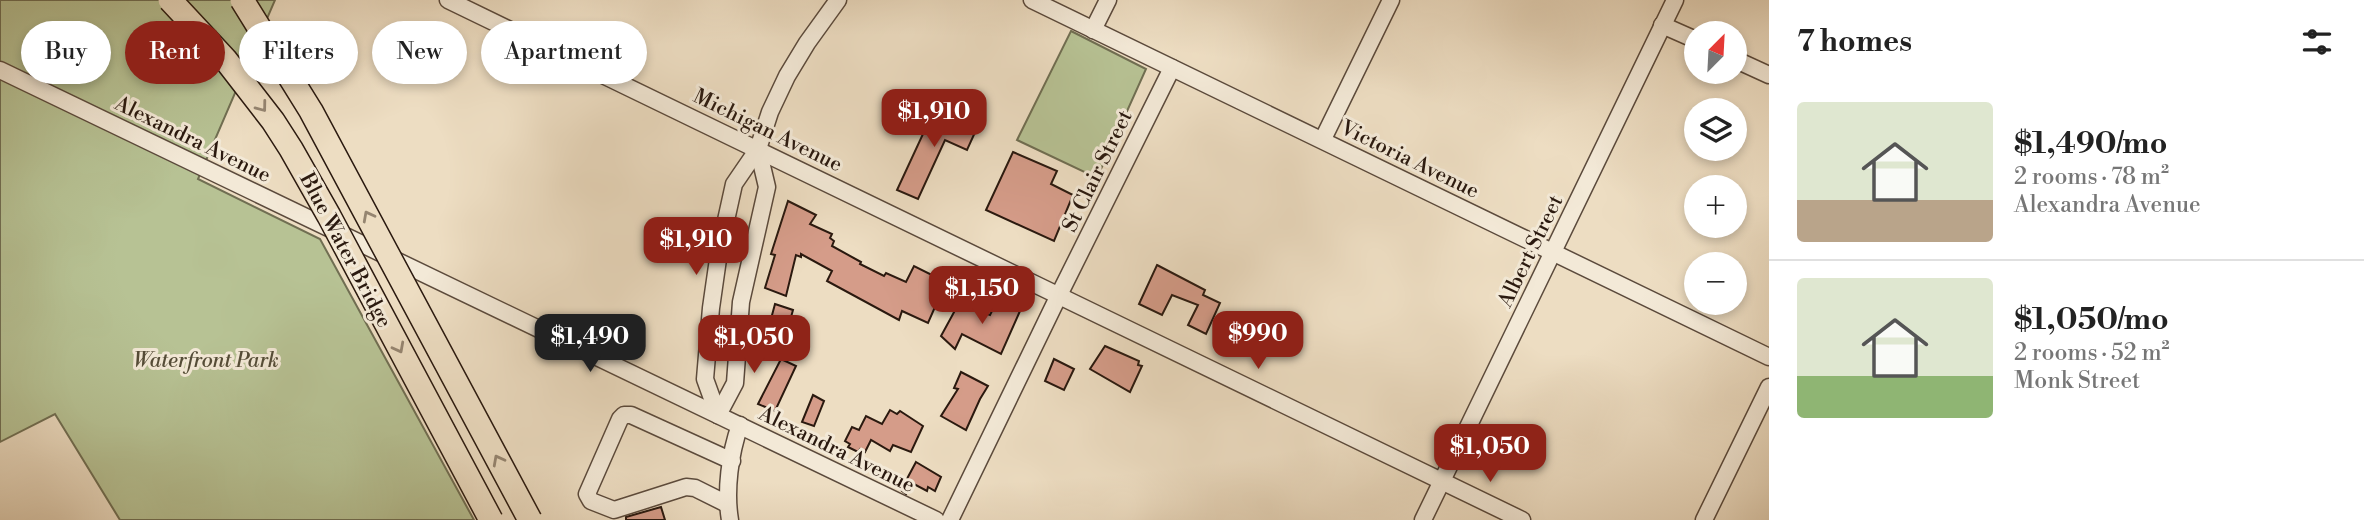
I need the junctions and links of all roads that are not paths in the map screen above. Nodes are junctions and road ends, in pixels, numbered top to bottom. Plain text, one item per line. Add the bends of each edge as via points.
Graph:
1 (170, 0) edge
2 (242, 0) edge
3 (448, 0) edge
4 (838, 0) edge
5 (1032, 0) edge
6 (1108, 0) edge
7 (1391, 0) edge
8 (1675, 0) edge
9 (1662, 25) junction
10 (1093, 30) junction
11 (1684, 35) edge
12 (1747, 65) edge
13 (1172, 68) junction
14 (0, 70) edge
15 (1769, 75) edge
16 (1322, 139) junction
17 (758, 149) junction
18 (720, 245) junction
19 (751, 252) junction
20 (1553, 252) junction
21 (1059, 295) junction
22 (710, 313) junction
23 (739, 322) junction
24 (1769, 357) edge
25 (1769, 387) edge
26 (718, 415) junction
27 (740, 425) junction
28 (732, 461) junction
29 (1442, 481) junction
30 (729, 512) edge
31 (491, 520) edge
32 (530, 520) edge
33 (936, 520) edge
34 (950, 520) edge
35 (1423, 520) edge
36 (1522, 520) edge
37 (1704, 520) edge

1 -> 31 highway, Blue Water Bridge, bridge via 225,59 291,149
32 -> 2 highway, Blue Water Bridge, bridge via 312,111
3 - 17 street, Michigan Avenue
4 - 17 street via 787,76
5 - 10 street, Victoria Avenue
6 - 10 street
7 - 16 street
8 - 9 street, Albert Street
9 - 11 street
9 - 20 street, Albert Street
10 - 13 street, Victoria Avenue
12 - 15 street
13 - 16 street, Victoria Avenue
13 - 21 street, St Clair Street
14 - 26 street, Alexandra Avenue
16 - 20 street, Victoria Avenue
17 - 18 street via 734,184
17 - 19 street via 767,187
17 - 21 street, Michigan Avenue
18 - 19 street
18 - 22 street
19 - 23 street
20 - 24 street, Victoria Avenue
20 - 29 street, Albert Street
21 - 29 street, Michigan Avenue
21 - 34 street, St Clair Street
22 - 23 street
22 - 26 street via 705,379
23 - 26 street via 735,383
25 - 37 street
26 - 27 street, Alexandra Avenue
27 - 28 street
27 - 33 street, Alexandra Avenue
28 - 30 street
28 - 30 street via 624,415 587,494 591,501 614,510 695,488
29 - 35 street, Albert Street
29 - 36 street, Michigan Avenue

